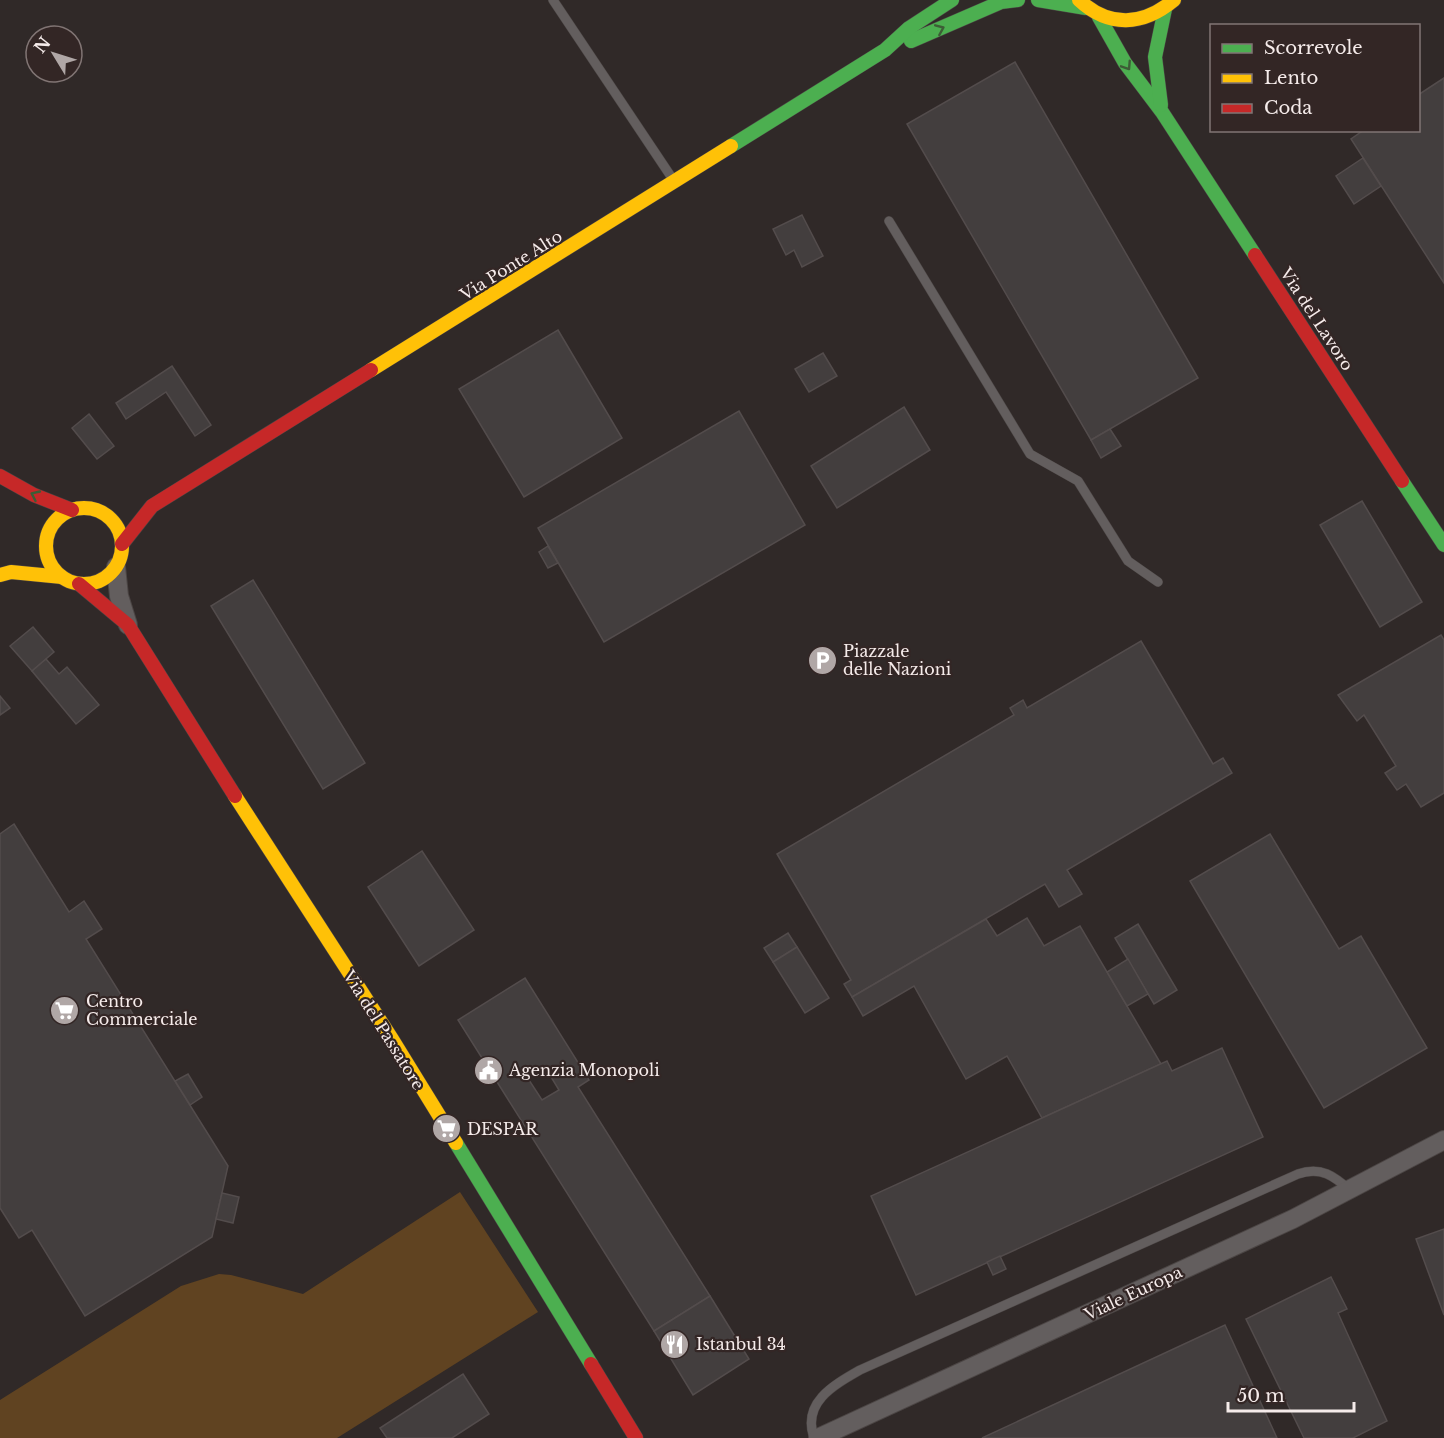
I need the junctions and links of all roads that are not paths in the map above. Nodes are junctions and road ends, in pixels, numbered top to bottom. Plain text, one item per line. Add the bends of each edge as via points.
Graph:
1 (552, 0) edge
2 (952, 0) edge
3 (1018, 0) edge
4 (1038, 0) edge
5 (1082, 4) edge
6 (1169, 4) edge
7 (1100, 17) junction
8 (885, 50) junction
9 (1162, 112) junction
10 (675, 183) junction
11 (890, 221) dead end
12 (0, 476) edge
13 (152, 506) junction
14 (72, 510) junction
15 (118, 513) junction
16 (38, 520) dead end
17 (47, 538) junction
18 (122, 544) junction
19 (1444, 545) edge
20 (116, 567) junction
21 (5, 573) edge
22 (62, 577) junction
23 (1158, 582) dead end
24 (79, 584) junction
25 (128, 625) junction
26 (1444, 1140) edge
27 (1351, 1191) junction
28 (636, 1438) edge
29 (816, 1438) edge

1 - 10 lane
2 - 8 main road, Via Ponte Alto via 909,28
8 -> 3 main road, Via Ponte Alto via 1001,2
4 - 5 main road via 1062,6
5 - 7 main road, Via del Lavoro
6 - 7 main road, Via del Lavoro via 1134,22
6 - 9 main road, Via del Lavoro via 1154,52 1153,74
7 -> 9 main road, Via del Lavoro via 1125,63
8 - 10 main road, Via Ponte Alto
9 - 19 main road, Via del Lavoro
10 - 13 main road, Via Ponte Alto
11 - 23 lane via 1030,454 1078,481 1128,561
14 -> 12 main road, Via Ponte Alto
13 - 15 main road, Via Ponte Alto
13 - 18 main road, Via Ponte Alto
14 - 15 main road, Via Ponte Alto
14 - 17 main road via 57,520
15 - 18 main road
16 - 17 main road
17 - 21 main road
17 - 22 main road via 49,561
18 - 20 main road, Via Ponte Alto
20 - 24 main road via 96,582
20 - 25 street, Via del Passatore
21 - 22 main road
22 - 24 main road
24 - 25 main road, Via del Passatore
25 - 28 main road, Via del Passatore via 392,1039
26 - 27 street, Viale Europa
27 - 29 street, Viale Europa
27 - 29 lane via 1326,1173 1308,1171 860,1370 815,1406 809,1423

